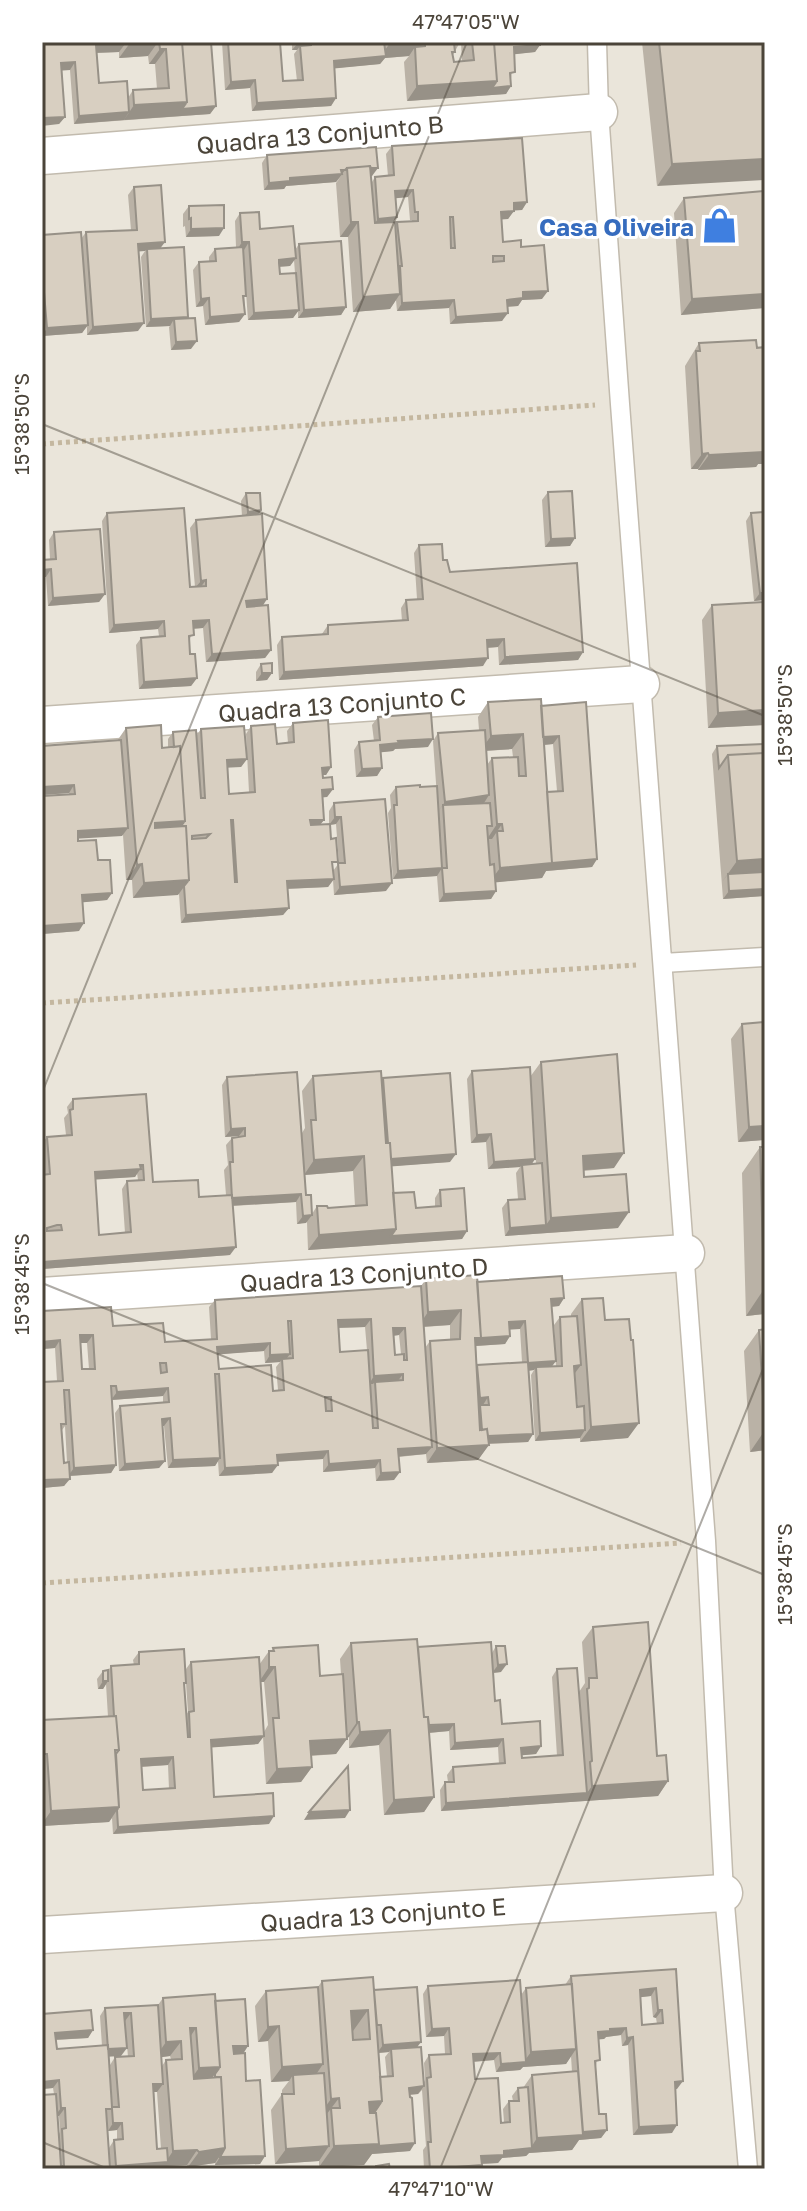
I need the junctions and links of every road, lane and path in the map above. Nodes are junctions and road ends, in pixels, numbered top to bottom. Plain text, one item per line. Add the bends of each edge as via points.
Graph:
1 (597, 42) edge
2 (599, 112) junction
3 (42, 156) edge
4 (620, 404) junction
5 (42, 444) edge
6 (641, 684) junction
7 (42, 725) edge
8 (765, 957) edge
9 (663, 963) junction
10 (42, 1003) edge
11 (686, 1253) junction
12 (42, 1296) edge
13 (706, 1541) junction
14 (42, 1583) edge
15 (724, 1893) junction
16 (42, 1935) edge
17 (748, 2169) edge

1 - 2 lane
2 - 3 street, Quadra 13 Conjunto B
2 - 4 lane
4 - 5 path
4 - 6 lane
6 - 7 street, Quadra 13 Conjunto C
6 - 9 lane
8 - 9 lane
9 - 10 path
9 - 11 lane
11 - 12 street, Quadra 13 Conjunto D
11 - 13 lane
13 - 14 path
13 - 15 lane
15 - 16 street, Quadra 13 Conjunto E
15 - 17 lane

